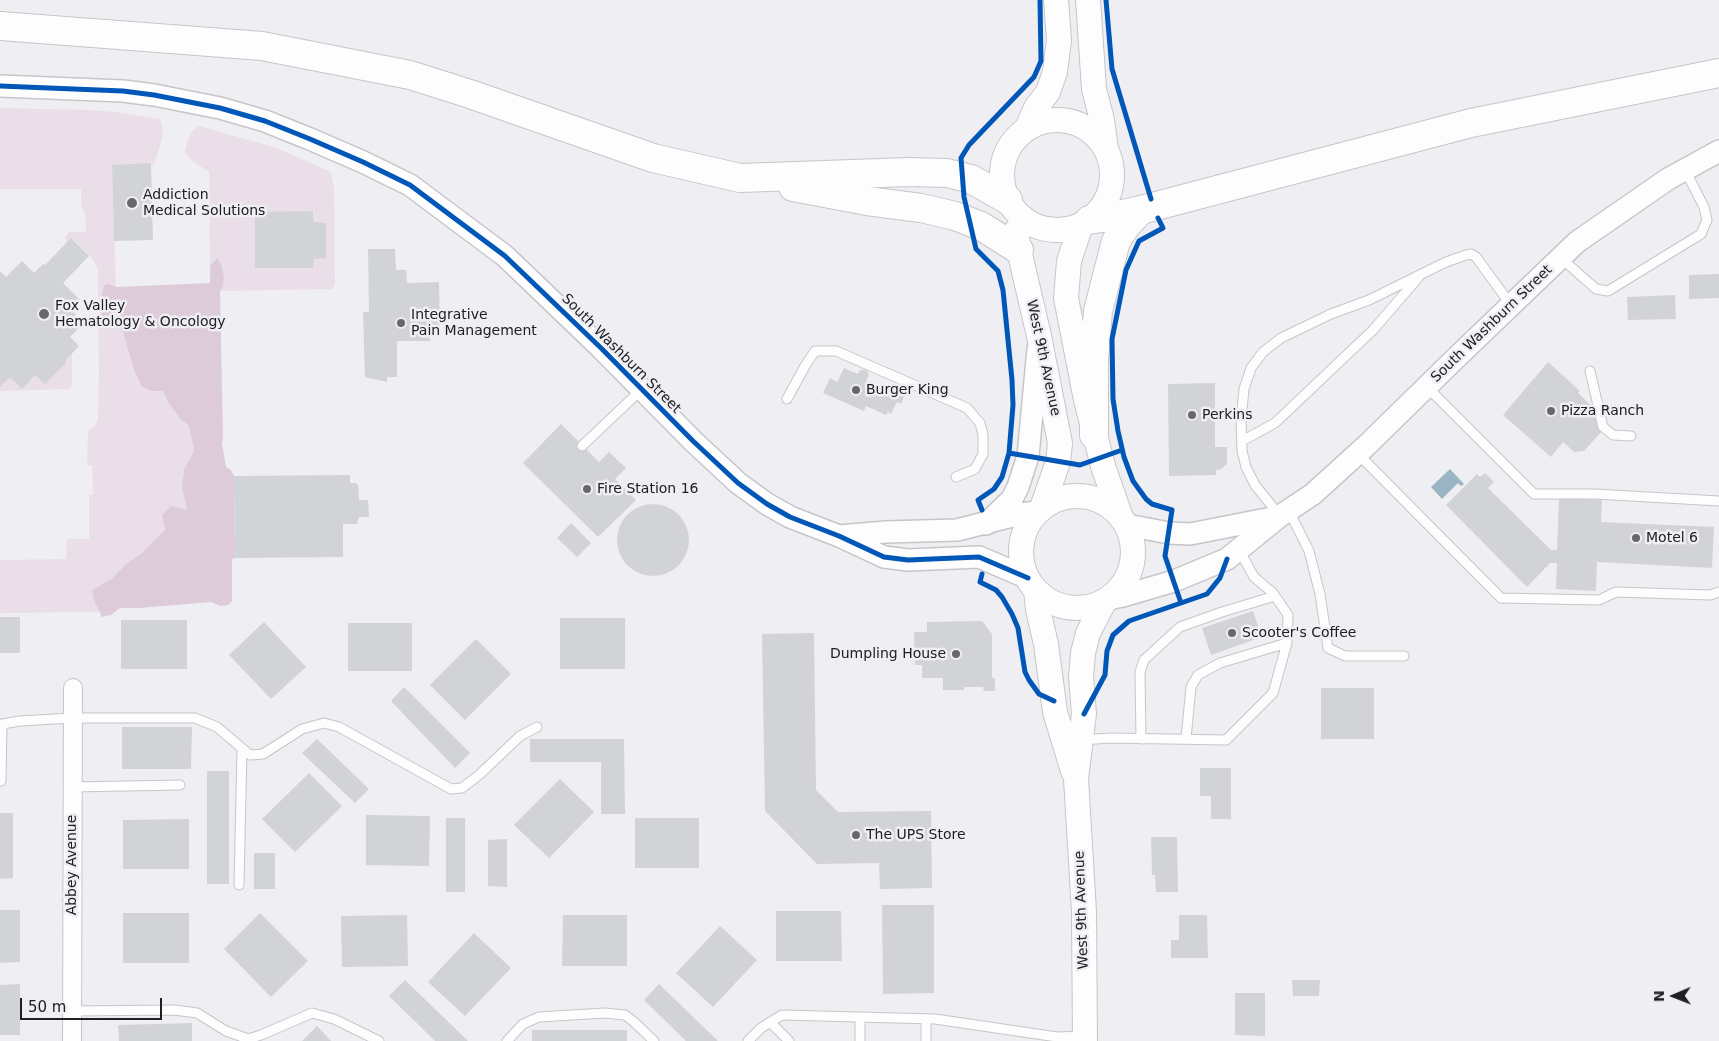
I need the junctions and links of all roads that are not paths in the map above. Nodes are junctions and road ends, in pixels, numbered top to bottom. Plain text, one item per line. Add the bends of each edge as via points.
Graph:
1 (1056, 0) edge
2 (1088, 0) edge
3 (0, 26) edge
4 (1719, 73) edge
5 (0, 86) edge
6 (1027, 128) junction
7 (1106, 150) junction
8 (1719, 151) edge
9 (1685, 170) junction
10 (740, 178) junction
11 (1011, 205) junction
12 (1142, 210) junction
13 (1085, 222) junction
14 (1019, 250) junction
15 (1561, 258) junction
16 (1421, 274) junction
17 (1511, 305) junction
18 (1039, 336) junction
19 (1590, 371) dead end
20 (1427, 386) junction
21 (641, 390) junction
22 (787, 399) dead end
23 (1094, 435) junction
24 (1631, 436) dead end
25 (1242, 441) junction
26 (582, 446) dead end
27 (1358, 454) junction
28 (956, 477) dead end
29 (1719, 501) edge
30 (1040, 509) junction
31 (1284, 513) junction
32 (1124, 520) junction
33 (986, 524) junction
34 (839, 536) junction
35 (1239, 550) junction
36 (1032, 584) junction
37 (1719, 592) edge
38 (1275, 596) junction
39 (1106, 600) junction
40 (1287, 643) junction
41 (1404, 656) dead end
42 (73, 688) dead end
43 (72, 718) junction
44 (537, 727) dead end
45 (1141, 738) junction
46 (1186, 739) junction
47 (1081, 740) junction
48 (242, 749) junction
49 (1076, 779) junction
50 (1, 781) edge
51 (180, 785) dead end
52 (72, 787) junction
53 (239, 886) dead end
54 (72, 1011) junction
55 (860, 1017) junction
56 (926, 1019) junction
57 (770, 1022) junction
58 (1085, 1039) edge
59 (72, 1041) edge
60 (379, 1041) edge
61 (507, 1041) edge
62 (654, 1041) edge
63 (748, 1041) edge
64 (789, 1041) edge
65 (860, 1041) edge
66 (926, 1041) edge

1 - 6 main road via 1058,40 1055,72 1048,92
2 - 7 main road via 1094,90
3 - 10 highway via 262,46 410,75 653,158
4 - 12 highway via 1471,123
5 - 21 street, South Washburn Street via 123,91 220,108 265,121 363,162 410,185 505,256
6 - 7 main road via 1048,120 1071,121 1091,132
6 - 11 main road via 1010,144 1005,155 1002,178
7 - 13 main road via 1112,168 1110,188 1102,206
8 - 9 street, South Washburn Street
9 - 15 street, South Washburn Street via 1577,242
9 - 15 lane via 1704,207 1707,220 1701,234 1608,291 1596,289
10 - 11 highway via 947,173 971,180
10 - 14 highway via 955,216 982,226
11 - 13 main road via 1028,222 1044,229 1063,230
11 - 14 main road, West 9th Avenue
12 - 13 highway
12 - 23 highway via 1116,241 1098,311
13 - 23 main road via 1069,262 1066,298
14 - 18 main road, West 9th Avenue
15 - 17 street, South Washburn Street
16 - 17 lane via 1471,254
16 - 25 lane via 1373,330 1275,423
16 - 25 lane via 1281,338 1264,352 1251,368 1244,388
17 - 20 street, South Washburn Street
18 - 30 main road, West 9th Avenue via 1060,443 1058,462
18 - 33 street via 1028,456 1012,499
19 - 24 lane via 1603,427 1613,435
20 - 27 street, South Washburn Street
20 - 29 lane via 1534,494
21 - 26 lane
21 - 34 street, South Washburn Street via 756,497 790,517
22 - 28 lane via 815,352 836,351 967,408 980,423 983,454 975,469
23 - 32 main road
25 - 31 lane via 1246,467 1255,485
27 - 31 street, South Washburn Street via 1313,494
27 - 37 lane via 1501,598 1598,600 1616,592 1710,595
30 - 32 main road via 1066,498 1086,496 1105,502
30 - 33 street, South Washburn Street
30 - 36 main road via 1026,527 1022,544 1022,562
31 - 32 street, South Washburn Street via 1190,534 1169,533
31 - 35 street, South Washburn Street
31 - 41 lane via 1309,551 1320,594 1328,648 1345,656
32 - 39 main road via 1133,545 1132,566 1123,584
33 - 34 street, South Washburn Street via 957,530
34 - 36 street, South Washburn Street via 884,558 979,557
35 - 38 lane via 1254,577
35 - 39 street, South Washburn Street via 1227,560 1181,579
36 - 39 main road via 1057,604 1067,607 1089,607
36 - 49 main road, West 9th Avenue via 1046,644 1055,712
38 - 40 lane via 1288,616
38 - 45 lane via 1180,627 1144,660 1140,672
39 - 47 main road, West 9th Avenue via 1088,633 1083,653
40 - 46 lane via 1273,693 1226,740
40 - 46 lane via 1198,674 1191,687
42 - 43 street, Abbey Avenue
43 - 48 lane via 195,718 216,727
43 - 50 lane via 2,724
43 - 52 street, Abbey Avenue
44 - 48 lane via 520,736 462,788 451,789 339,727 324,723 302,729 262,754 250,756
45 - 46 lane
45 - 47 lane
47 - 49 main road, West 9th Avenue
48 - 53 lane
49 - 58 main road, West 9th Avenue via 1084,912
51 - 52 lane
52 - 54 street, Abbey Avenue
54 - 59 street, Abbey Avenue
54 - 60 lane via 174,1010 198,1013 226,1031 248,1039 312,1013 334,1019
55 - 56 lane
55 - 57 lane via 782,1015
55 - 65 lane
56 - 58 lane
56 - 66 lane
57 - 63 lane
57 - 64 lane
61 - 62 lane via 523,1024 539,1017 605,1013 625,1015

